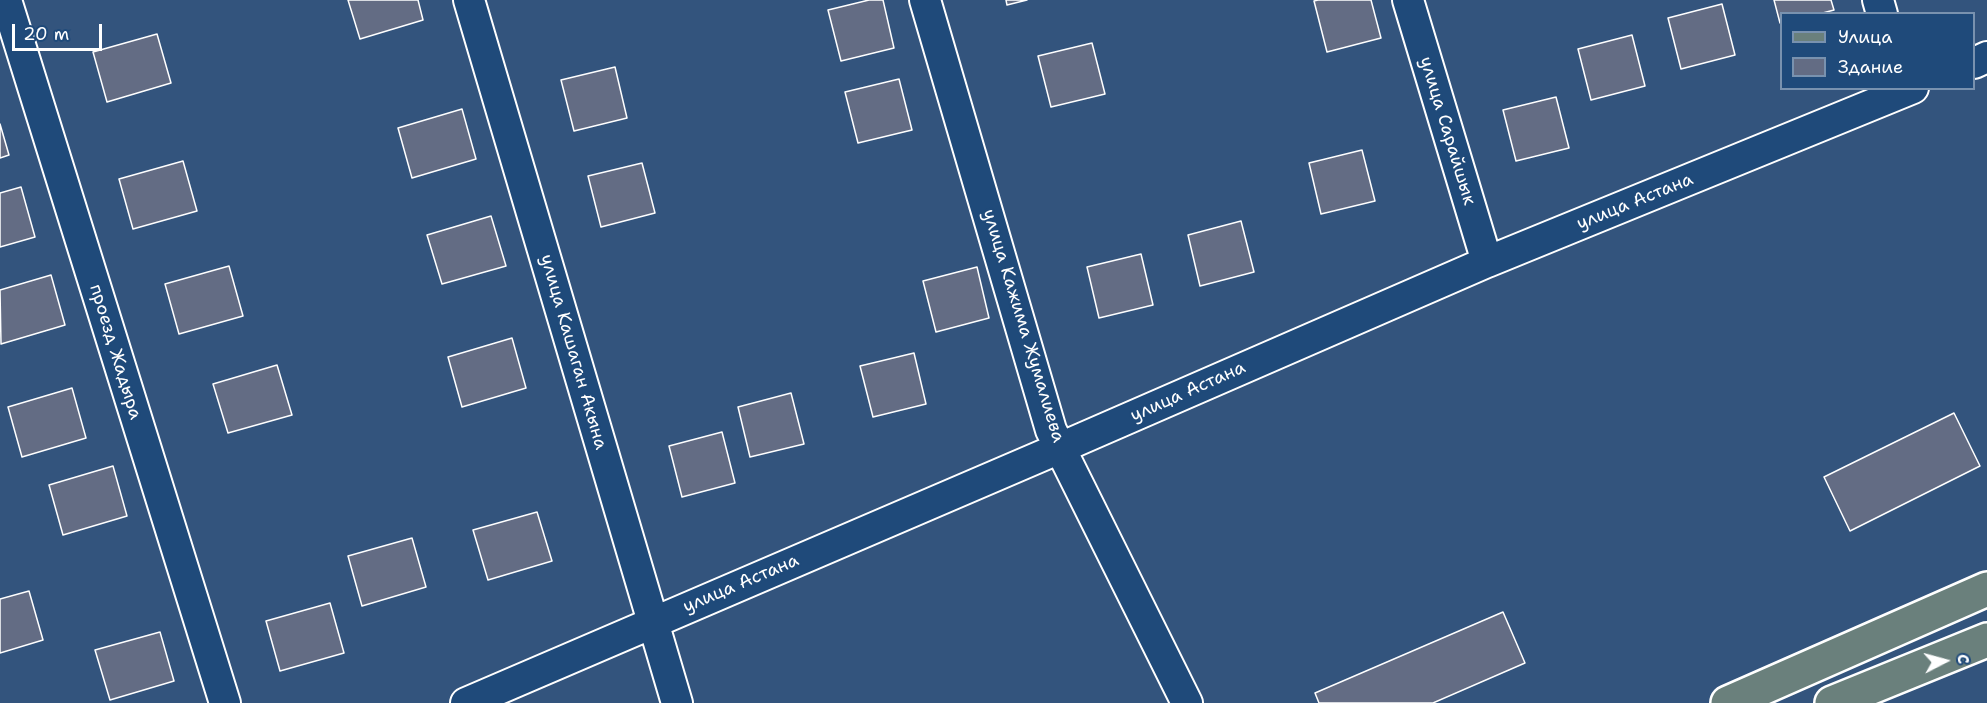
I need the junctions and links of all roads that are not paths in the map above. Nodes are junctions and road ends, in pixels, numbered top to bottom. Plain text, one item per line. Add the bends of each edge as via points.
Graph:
1 (6, 0) edge
2 (469, 0) edge
3 (925, 0) edge
4 (1408, 0) edge
5 (1908, 90) edge
6 (1487, 262) junction
7 (1060, 448) junction
8 (1987, 589) edge
9 (653, 622) junction
10 (1987, 640) edge
11 (225, 703) edge
12 (466, 703) edge
13 (677, 703) edge
14 (1187, 703) edge
15 (1728, 703) edge
16 (1832, 703) edge

1 - 11 street, проезд Жадыра
2 - 9 street, улица Кашаган Акына
3 - 7 street, улица Кажима Жумалиева via 1051,430
4 - 6 street, улица Сарайшык
5 - 6 street, улица Астана
6 - 7 street, улица Астана
7 - 9 street, улица Астана
7 - 14 street, улица Кажима Жумалиева
8 - 15 main road
9 - 12 street, улица Астана
9 - 13 street, улица Кашаган Акына
10 - 16 main road

